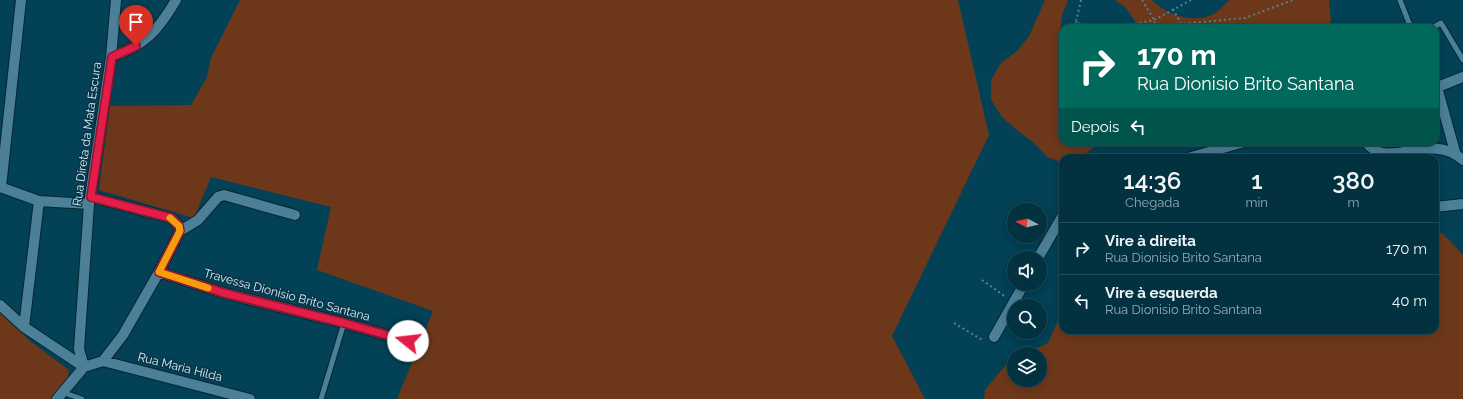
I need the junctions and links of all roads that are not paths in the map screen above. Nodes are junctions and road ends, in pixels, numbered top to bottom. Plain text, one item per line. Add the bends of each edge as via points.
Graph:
1 (21, 0) edge
2 (116, 0) edge
3 (176, 0) edge
4 (1400, 0) edge
5 (1409, 24) edge
6 (1439, 24) edge
7 (112, 57) junction
8 (1463, 60) edge
9 (1463, 77) edge
10 (1439, 87) edge
11 (1439, 98) edge
12 (1230, 146) edge
13 (1370, 146) edge
14 (1415, 146) edge
15 (1424, 146) edge
16 (1455, 152) junction
17 (1202, 154) edge
18 (1384, 154) edge
19 (1394, 154) edge
20 (1463, 160) edge
21 (0, 187) edge
22 (90, 200) junction
23 (39, 201) junction
24 (1463, 204) edge
25 (1439, 207) edge
26 (294, 215) dead end
27 (1059, 222) edge
28 (180, 231) junction
29 (1042, 251) edge
30 (159, 272) junction
31 (1020, 291) edge
32 (0, 305) edge
33 (344, 323) junction
34 (24, 327) junction
35 (994, 337) road end
36 (408, 341) dead end
37 (103, 361) junction
38 (84, 367) junction
39 (60, 395) edge
40 (82, 399) edge
41 (250, 399) edge
42 (321, 399) edge

1 - 21 street
2 - 7 street, Rua Direta da Mata Escura
3 - 7 street via 154,33 128,51
4 - 5 lane
6 - 8 lane via 1441,23
7 - 22 street, Rua Direta da Mata Escura
9 - 10 street
11 - 16 street
12 - 17 street
13 - 18 street
14 - 19 street
15 - 16 street
16 - 20 street
21 - 23 street
22 - 23 street
22 - 28 street via 171,218 179,226
22 - 38 street, Rua Direta da Mata Escura via 79,349
23 - 34 street
24 - 25 street
26 - 28 street via 224,196 218,197 198,220
27 - 29 street
28 - 30 street
30 - 33 street, Travessa Dionisio Brito Santana via 224,293
30 - 37 street via 123,334
31 - 35 street
32 - 34 street
33 - 36 street, Travessa Dionisio Brito Santana
33 - 42 lane
34 - 38 street
37 - 38 street
37 - 41 street, Rua Maria Hilda
38 - 39 street
39 - 40 lane

